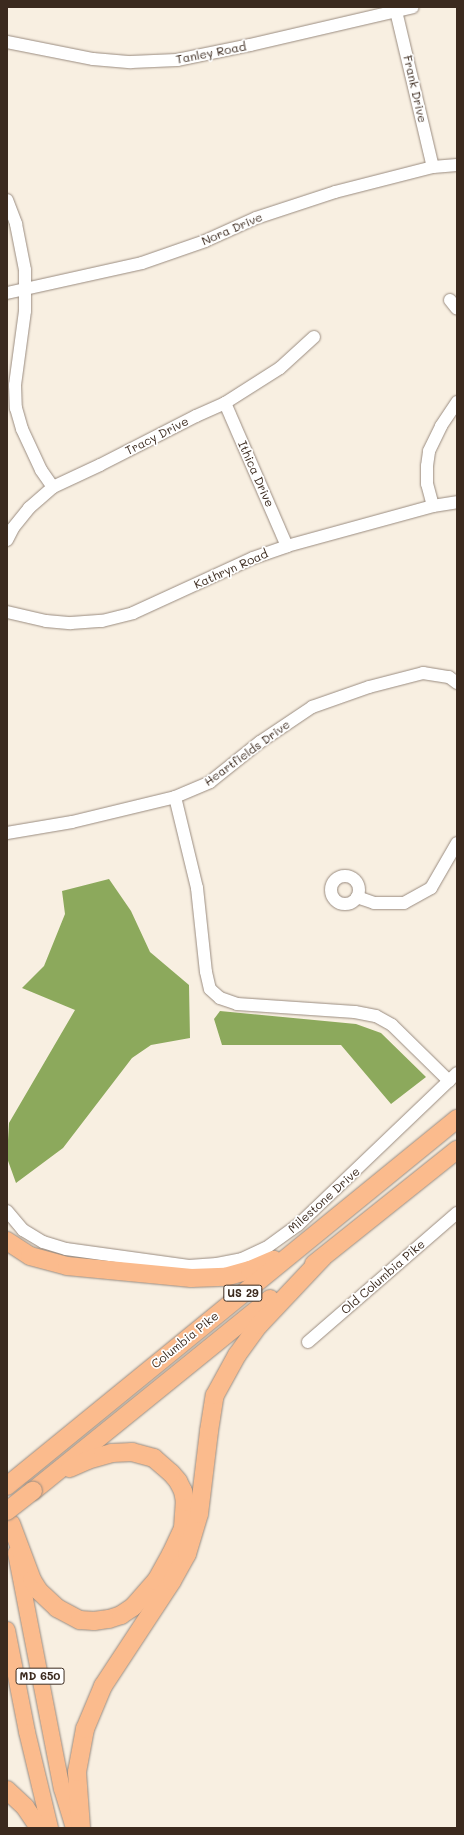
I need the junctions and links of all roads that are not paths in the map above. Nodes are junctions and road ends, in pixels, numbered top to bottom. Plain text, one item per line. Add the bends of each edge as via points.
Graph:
1 (413, 7) edge
2 (396, 11) junction
3 (7, 42) edge
4 (457, 165) edge
5 (433, 168) junction
6 (7, 200) edge
7 (26, 290) junction
8 (7, 293) edge
9 (314, 337) dead end
10 (457, 402) edge
11 (225, 403) junction
12 (53, 487) junction
13 (457, 502) edge
14 (433, 506) junction
15 (7, 540) edge
16 (287, 546) junction
17 (7, 612) edge
18 (457, 683) edge
19 (175, 797) junction
20 (7, 833) edge
21 (457, 843) edge
22 (357, 897) dead end
23 (453, 1077) edge
24 (457, 1119) edge
25 (457, 1150) edge
26 (7, 1211) edge
27 (457, 1213) edge
28 (7, 1241) edge
29 (296, 1250) junction
30 (323, 1257) junction
31 (308, 1342) dead end
32 (7, 1486) edge
33 (39, 1486) junction
34 (7, 1504) edge
35 (9, 1517) edge
36 (7, 1630) edge
37 (27, 1732) junction
38 (7, 1790) edge
39 (39, 1828) edge
40 (50, 1828) edge
41 (62, 1828) edge
42 (74, 1828) edge
43 (81, 1828) edge

1 - 2 street, Tanley Road
2 - 3 street, Tanley Road via 250,46 177,60 131,62 93,59
2 - 5 street, Frank Drive
4 - 5 street, Nora Drive
5 - 7 street, Nora Drive via 328,194 256,218 205,241 142,263
6 - 7 street via 22,249
7 - 8 street, Nora Drive
7 - 12 street via 16,367 16,408 25,436 41,470
9 - 11 street, Tracy Drive via 280,368
10 - 14 street via 429,451 427,484
11 - 12 street, Tracy Drive
11 - 16 street, Ithica Drive
12 - 15 street, Tracy Drive via 29,508
13 - 14 street, Kathryn Road
14 - 16 street, Kathryn Road
16 - 17 street, Kathryn Road via 133,613 102,621 46,621
18 - 19 street, Heartfields Drive via 449,677 423,673 369,687 312,707 260,742 210,782
19 - 20 street, Heartfields Drive via 72,822
19 - 23 street via 197,888 210,989 220,998 237,1004 355,1012 376,1016 392,1025
21 - 22 street via 431,888 404,903 374,903
23 - 26 street, Milestone Drive via 298,1225 266,1248 242,1259 189,1266 66,1249 43,1242 23,1230
24 - 29 highway, Columbia Pike / US 29
25 - 30 highway, Columbia Pike / US 29
27 - 31 street, Old Columbia Pike
28 - 29 highway via 30,1256 67,1266 191,1278 238,1274
29 - 32 highway, Columbia Pike / US 29
30 - 33 highway, Columbia Pike / US 29
30 - 43 highway via 259,1325 237,1355 215,1394 199,1514 187,1554 103,1686 85,1729 77,1772
33 - 35 highway, Columbia Pike / US 29, bridge
33 - 35 highway via 88,1460 122,1452 154,1458 171,1473 183,1492 183,1528 171,1554 146,1594 133,1607 109,1619 94,1622 69,1616 39,1591 25,1564
34 - 35 main road, MD 650
35 - 42 main road, MD 650 via 62,1789
36 - 37 main road, MD 650
37 - 40 main road, MD 650
37 - 41 main road via 53,1795
38 - 39 highway via 25,1807

